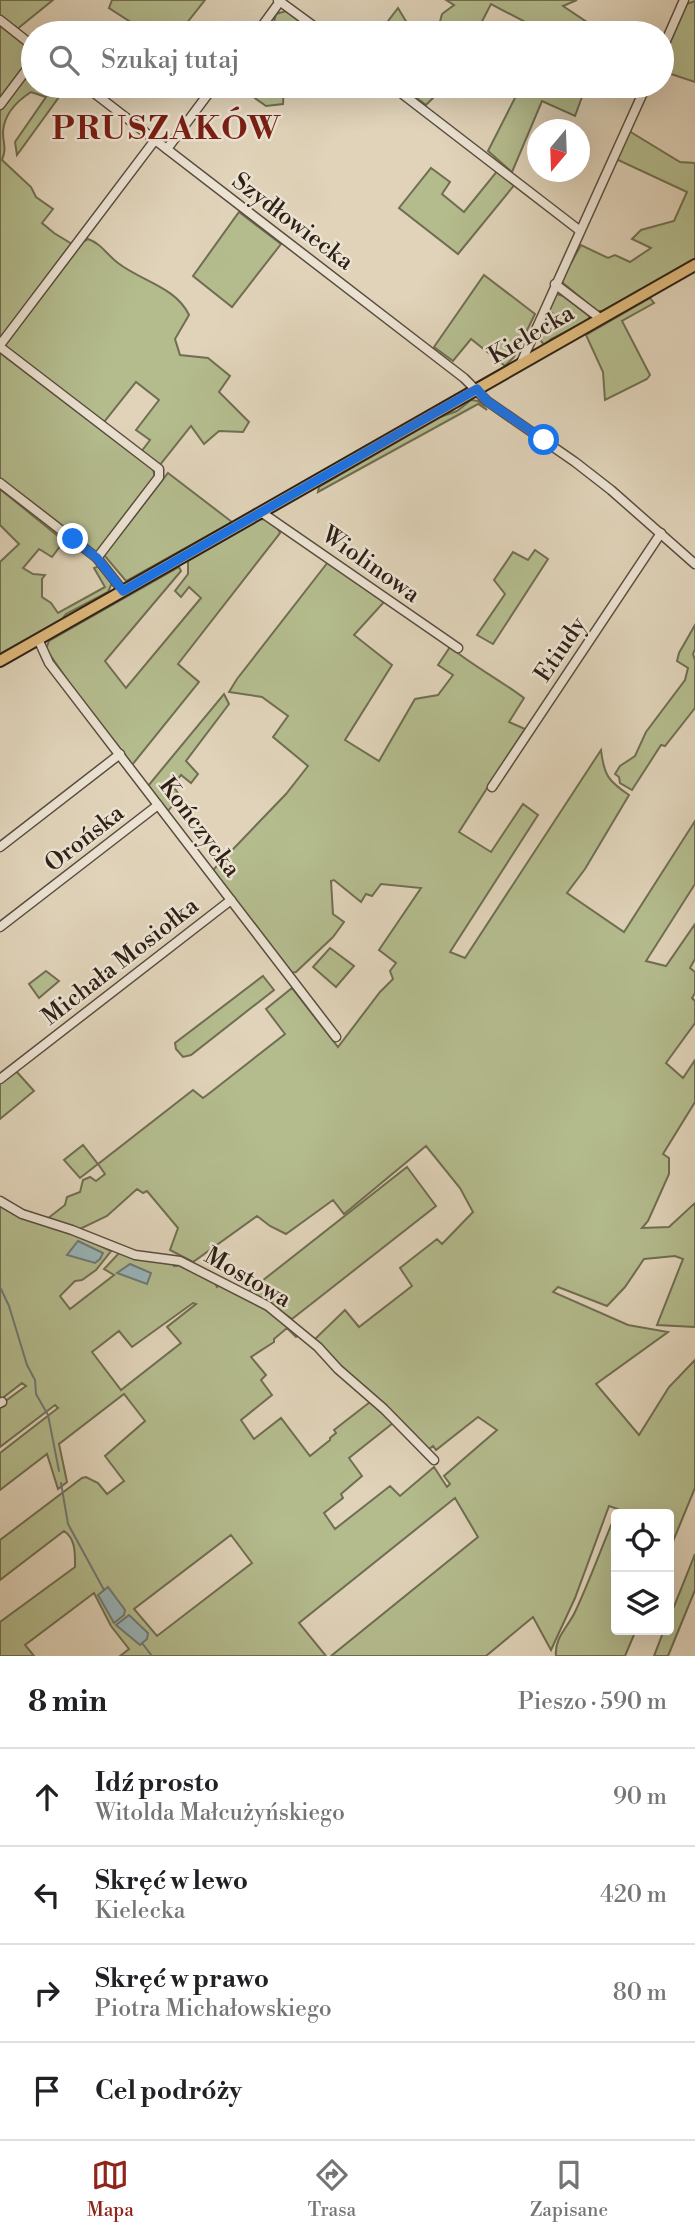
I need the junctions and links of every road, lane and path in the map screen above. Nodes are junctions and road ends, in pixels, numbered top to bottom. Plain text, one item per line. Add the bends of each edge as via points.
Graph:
1 (280, 0) edge
2 (684, 0) edge
3 (0, 20) edge
4 (265, 21) edge
5 (307, 21) edge
6 (674, 23) edge
7 (21, 37) edge
8 (21, 77) edge
9 (101, 98) edge
10 (205, 98) edge
11 (408, 98) edge
12 (640, 98) edge
13 (0, 105) edge
14 (155, 140) junction
15 (167, 149) junction
16 (579, 230) junction
17 (695, 265) edge
18 (555, 284) junction
19 (601, 319) junction
20 (533, 331) junction
21 (0, 346) edge
22 (545, 350) junction
23 (520, 365) junction
24 (477, 389) junction
25 (0, 483) edge
26 (261, 512) junction
27 (661, 533) junction
28 (97, 558) junction
29 (695, 564) edge
30 (123, 591) junction
31 (38, 639) junction
32 (458, 648) dead end
33 (0, 661) edge
34 (120, 754) junction
35 (492, 787) dead end
36 (158, 805) junction
37 (0, 847) edge
38 (231, 900) junction
39 (0, 927) edge
40 (336, 1037) dead end
41 (0, 1079) edge
42 (0, 1201) edge
43 (434, 1460) dead end

1 - 4 street
1 - 5 street
2 - 6 street
3 - 7 street
8 - 13 street
9 - 14 street, Szydłowiecka
10 - 15 street
11 - 16 street
12 - 16 street
14 - 15 street, Szydłowiecka
14 - 21 street
15 - 24 street, Szydłowiecka
16 - 18 street
17 - 19 main road, Kielecka
18 - 19 street
18 - 20 street
19 - 22 main road, Kielecka
20 - 22 street
20 - 23 street
21 - 28 street via 159,469 159,477
22 - 23 main road, Kielecka
23 - 24 main road, Kielecka
24 - 26 main road, Kielecka
24 - 27 street, Szydłowiecka
25 - 28 street
26 - 30 main road, Kielecka
26 - 32 street, Wiolinowa
27 - 29 street, Szydłowiecka
27 - 35 street, Etiudy
28 - 30 street
30 - 31 main road, Kielecka
31 - 33 main road, Kielecka
31 - 34 street, Kończycka via 48,663
34 - 36 street, Kończycka
34 - 37 street
36 - 38 street, Kończycka
36 - 39 street, Orońska
38 - 40 street, Kończycka
38 - 41 street, Michała Mosiołka
42 - 43 street, Mostowa via 22,1214 135,1255 180,1261 268,1306 318,1347

